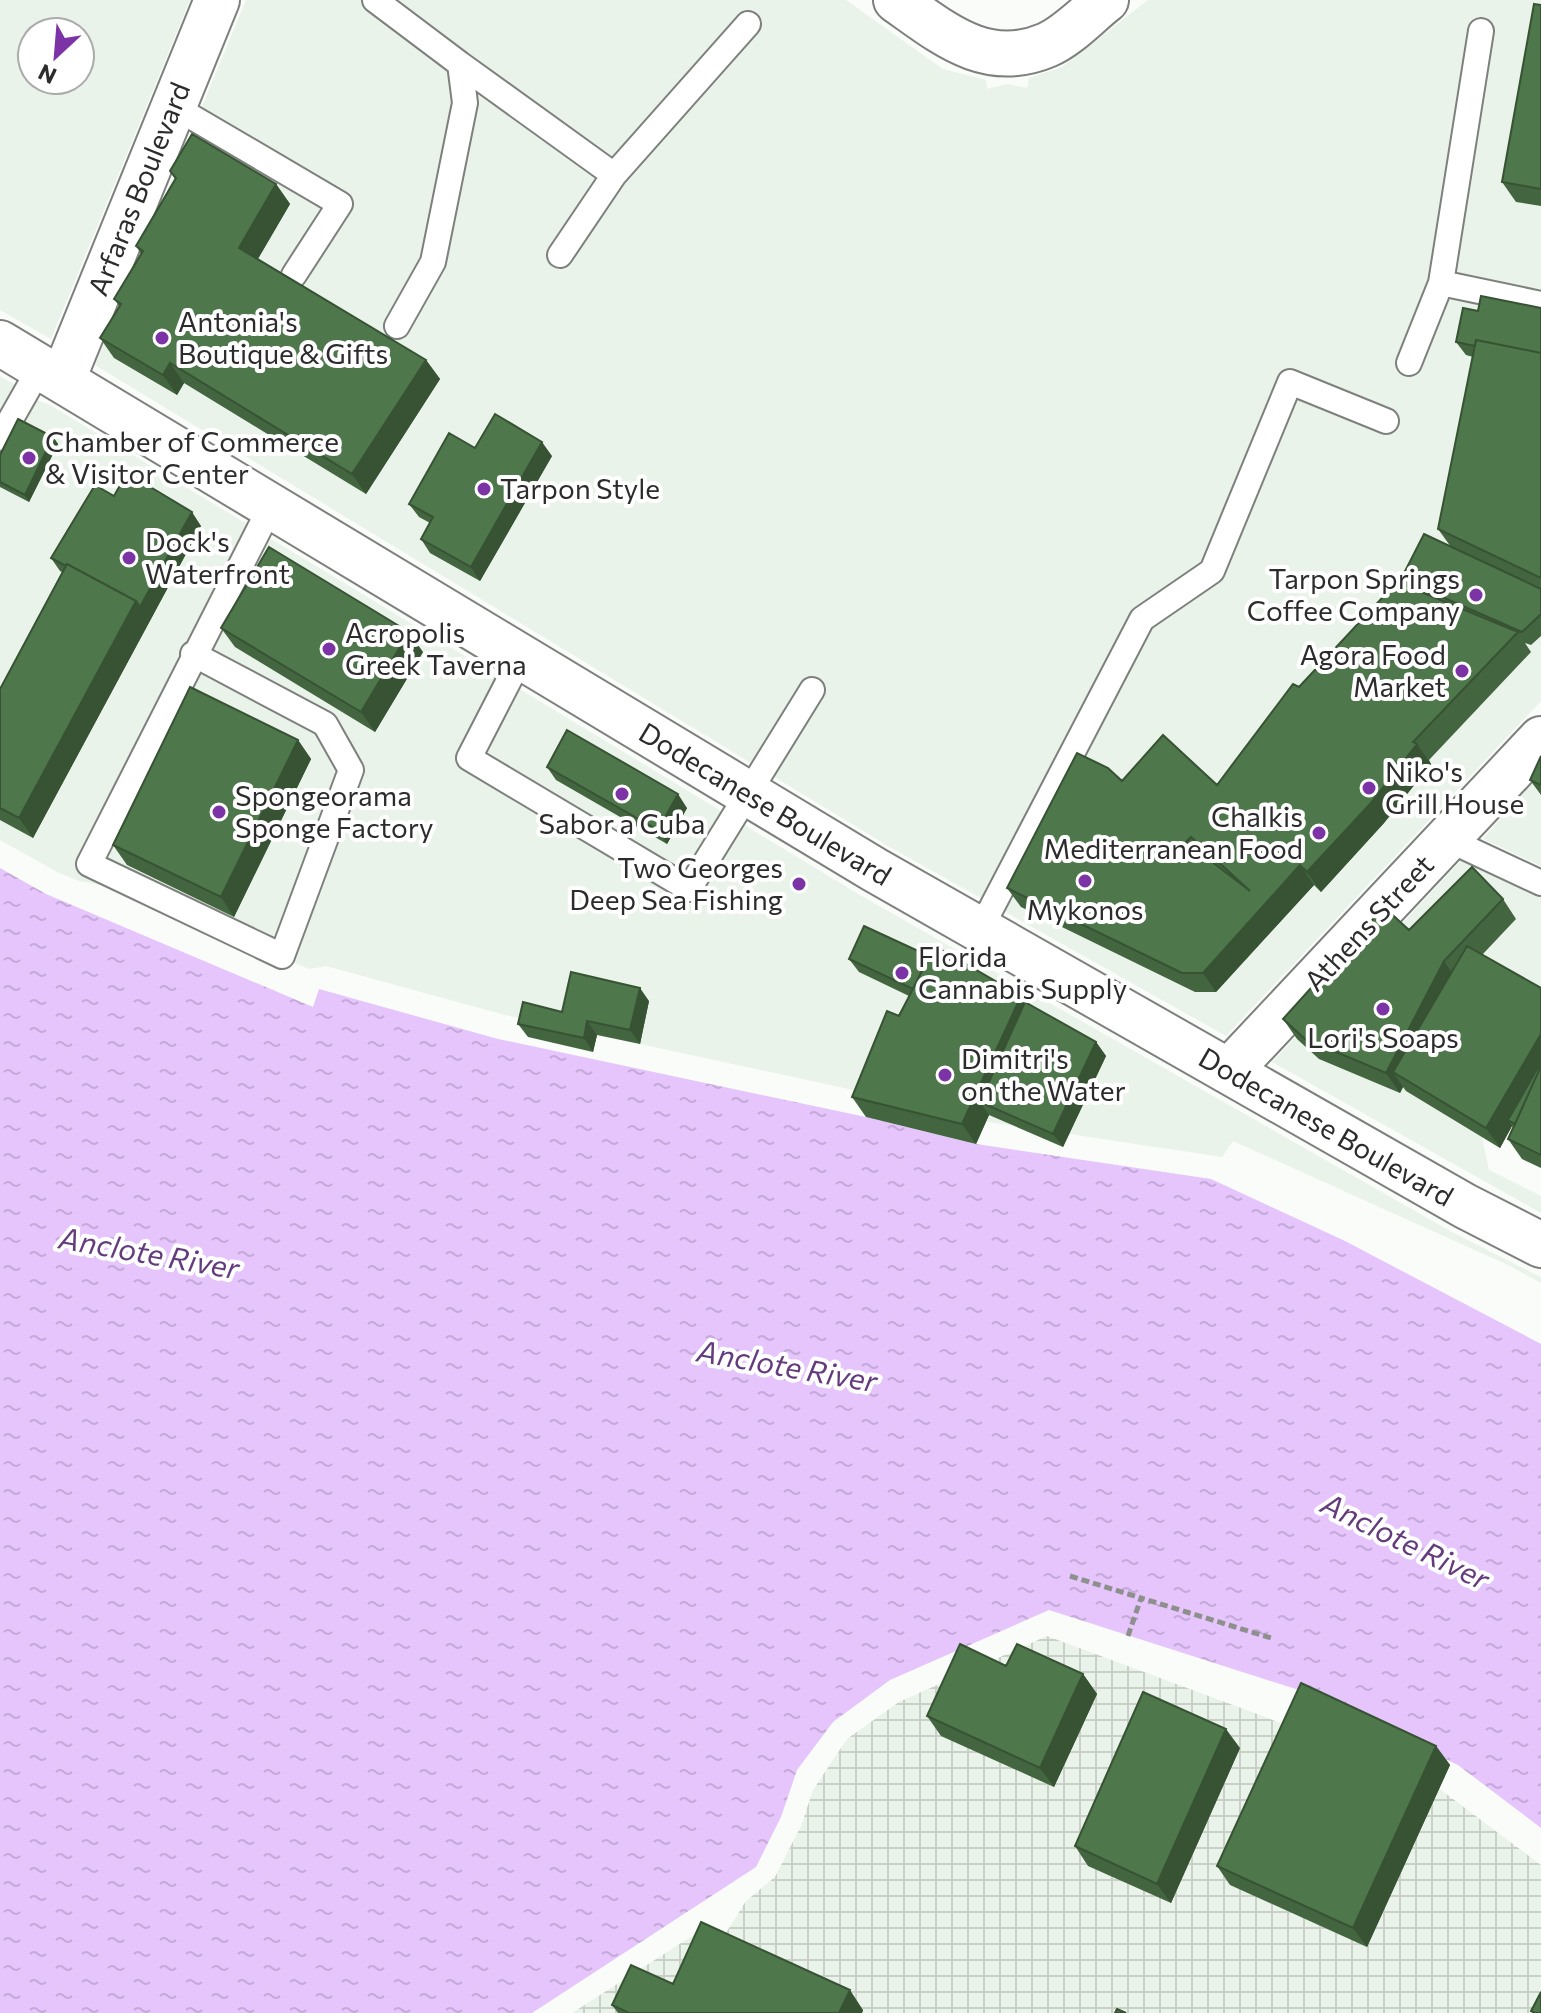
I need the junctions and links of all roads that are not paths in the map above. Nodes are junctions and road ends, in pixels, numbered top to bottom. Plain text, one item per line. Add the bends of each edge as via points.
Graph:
1 (217, 0) edge
2 (375, 0) edge
3 (896, 0) edge
4 (1106, 0) edge
5 (748, 24) dead end
6 (1481, 31) dead end
7 (460, 64) junction
8 (173, 106) junction
9 (614, 175) junction
10 (560, 255) dead end
11 (294, 275) dead end
12 (1441, 283) junction
13 (1541, 304) edge
14 (397, 326) dead end
15 (0, 343) edge
16 (1409, 363) dead end
17 (52, 373) junction
18 (1386, 421) dead end
19 (0, 438) edge
20 (271, 506) junction
21 (193, 654) junction
22 (521, 657) junction
23 (812, 690) dead end
24 (1541, 739) edge
25 (748, 794) junction
26 (1447, 839) junction
27 (1541, 883) edge
28 (980, 930) junction
29 (1229, 1071) junction
30 (1541, 1245) edge

1 - 8 street, Arfaras Boulevard
2 - 7 lane
3 - 4 street via 959,44 1009,55 1049,45
5 - 9 lane
6 - 12 lane
7 - 9 lane
7 - 14 lane via 465,103 433,262
8 - 11 lane via 340,204
8 - 17 street, Arfaras Boulevard
9 - 10 lane
12 - 13 lane
12 - 16 lane
15 - 17 street, Dodecanese Boulevard
17 - 19 lane
17 - 20 street, Dodecanese Boulevard
18 - 28 lane via 1290,382 1212,571 1142,619
20 - 21 lane
20 - 22 street, Dodecanese Boulevard
21 - 21 lane via 89,864 282,956 351,770 325,724
22 - 25 street, Dodecanese Boulevard
22 - 25 lane via 469,758 689,889
23 - 25 lane
24 - 26 street, Athens Street
25 - 28 street, Dodecanese Boulevard
26 - 27 lane
26 - 29 street, Athens Street
28 - 29 street, Dodecanese Boulevard
29 - 30 street, Dodecanese Boulevard

